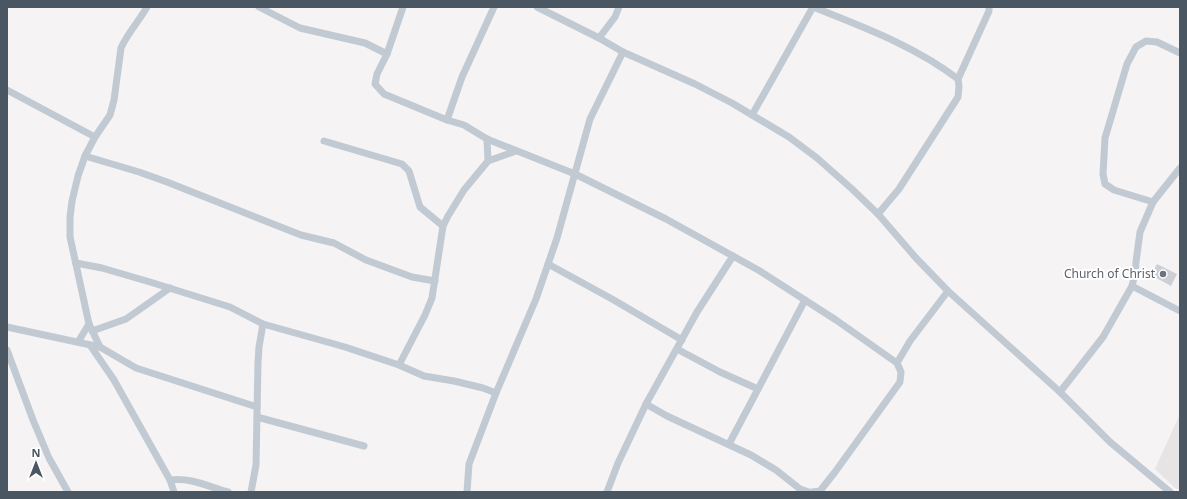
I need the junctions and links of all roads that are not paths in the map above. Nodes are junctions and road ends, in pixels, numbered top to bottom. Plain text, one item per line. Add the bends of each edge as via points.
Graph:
1 (147, 7) edge
2 (259, 7) edge
3 (403, 7) edge
4 (494, 7) edge
5 (537, 7) edge
6 (619, 7) edge
7 (813, 7) edge
8 (989, 7) edge
9 (599, 38) junction
10 (623, 52) junction
11 (1180, 53) edge
12 (387, 54) junction
13 (958, 78) junction
14 (7, 90) edge
15 (752, 114) junction
16 (447, 120) junction
17 (95, 137) junction
18 (486, 139) junction
19 (324, 142) dead end
20 (516, 150) junction
21 (85, 156) junction
22 (488, 161) junction
23 (1180, 168) edge
24 (575, 174) junction
25 (1153, 202) junction
26 (878, 214) junction
27 (443, 226) junction
28 (733, 256) junction
29 (76, 263) junction
30 (548, 264) junction
31 (434, 281) junction
32 (1132, 286) junction
33 (170, 288) junction
34 (948, 291) junction
35 (805, 300) junction
36 (1180, 311) edge
37 (263, 324) junction
38 (7, 327) edge
39 (90, 327) junction
40 (682, 340) junction
41 (78, 342) junction
42 (90, 345) junction
43 (100, 347) junction
44 (677, 349) junction
45 (7, 350) edge
46 (897, 363) junction
47 (399, 365) junction
48 (758, 389) junction
49 (1060, 392) junction
50 (496, 393) junction
51 (646, 404) junction
52 (257, 407) junction
53 (257, 417) junction
54 (729, 444) junction
55 (364, 446) dead end
56 (170, 480) junction
57 (68, 492) edge
58 (174, 492) edge
59 (228, 492) edge
60 (251, 492) edge
61 (468, 492) edge
62 (607, 492) edge
63 (809, 492) edge
64 (812, 492) edge
65 (1170, 492) edge

1 - 17 street via 121,48 110,115
2 - 12 street via 300,28 365,43
3 - 12 street
4 - 16 street via 462,77
5 - 9 street
6 - 9 street via 615,17
7 - 13 street via 889,37
7 - 15 street
8 - 13 street
9 - 10 street
10 - 15 street via 695,84
10 - 24 street via 590,119
11 - 25 street via 1157,42 1146,41 1136,47 1127,64 1106,138 1103,174 1106,184 1114,190
12 - 16 street via 375,84 384,94
13 - 26 street via 958,97 899,189
14 - 17 street
15 - 26 street via 817,158
16 - 18 street via 464,125
17 - 21 street
18 - 20 street
18 - 22 street
19 - 27 street via 402,164 409,171 420,206
20 - 22 street
20 - 24 street
21 - 29 street via 78,176 70,217 70,237
21 - 31 street via 167,182 301,235 334,243 366,260 412,277
22 - 27 street via 464,190
23 - 25 street
24 - 28 street
24 - 30 street
25 - 32 street via 1140,232
26 - 34 street
27 - 31 street
28 - 35 street via 760,270
28 - 40 street via 696,312
29 - 33 street
29 - 39 street
30 - 40 street
30 - 50 street
31 - 47 street via 426,315
32 - 36 street
32 - 49 street via 1103,337
33 - 37 street via 230,307
33 - 39 street via 126,319
34 - 46 street via 910,341
34 - 49 street
35 - 46 street
35 - 48 street
37 - 47 street
37 - 52 street via 259,347
38 - 41 street
39 - 41 street
39 - 43 street
40 - 44 street
41 - 42 street
42 - 43 street
42 - 56 street via 114,380
43 - 52 street via 136,368
44 - 48 street
44 - 51 street
45 - 57 street via 49,458
46 - 64 street via 901,372 900,382 820,491
47 - 50 street via 424,376 454,381
48 - 54 street
49 - 65 street via 1110,442
50 - 61 street via 469,464
51 - 54 street
51 - 62 street
52 - 53 street
53 - 55 street
53 - 60 street via 256,465
54 - 63 street via 776,470 800,489
56 - 58 street
56 - 59 street via 191,480

